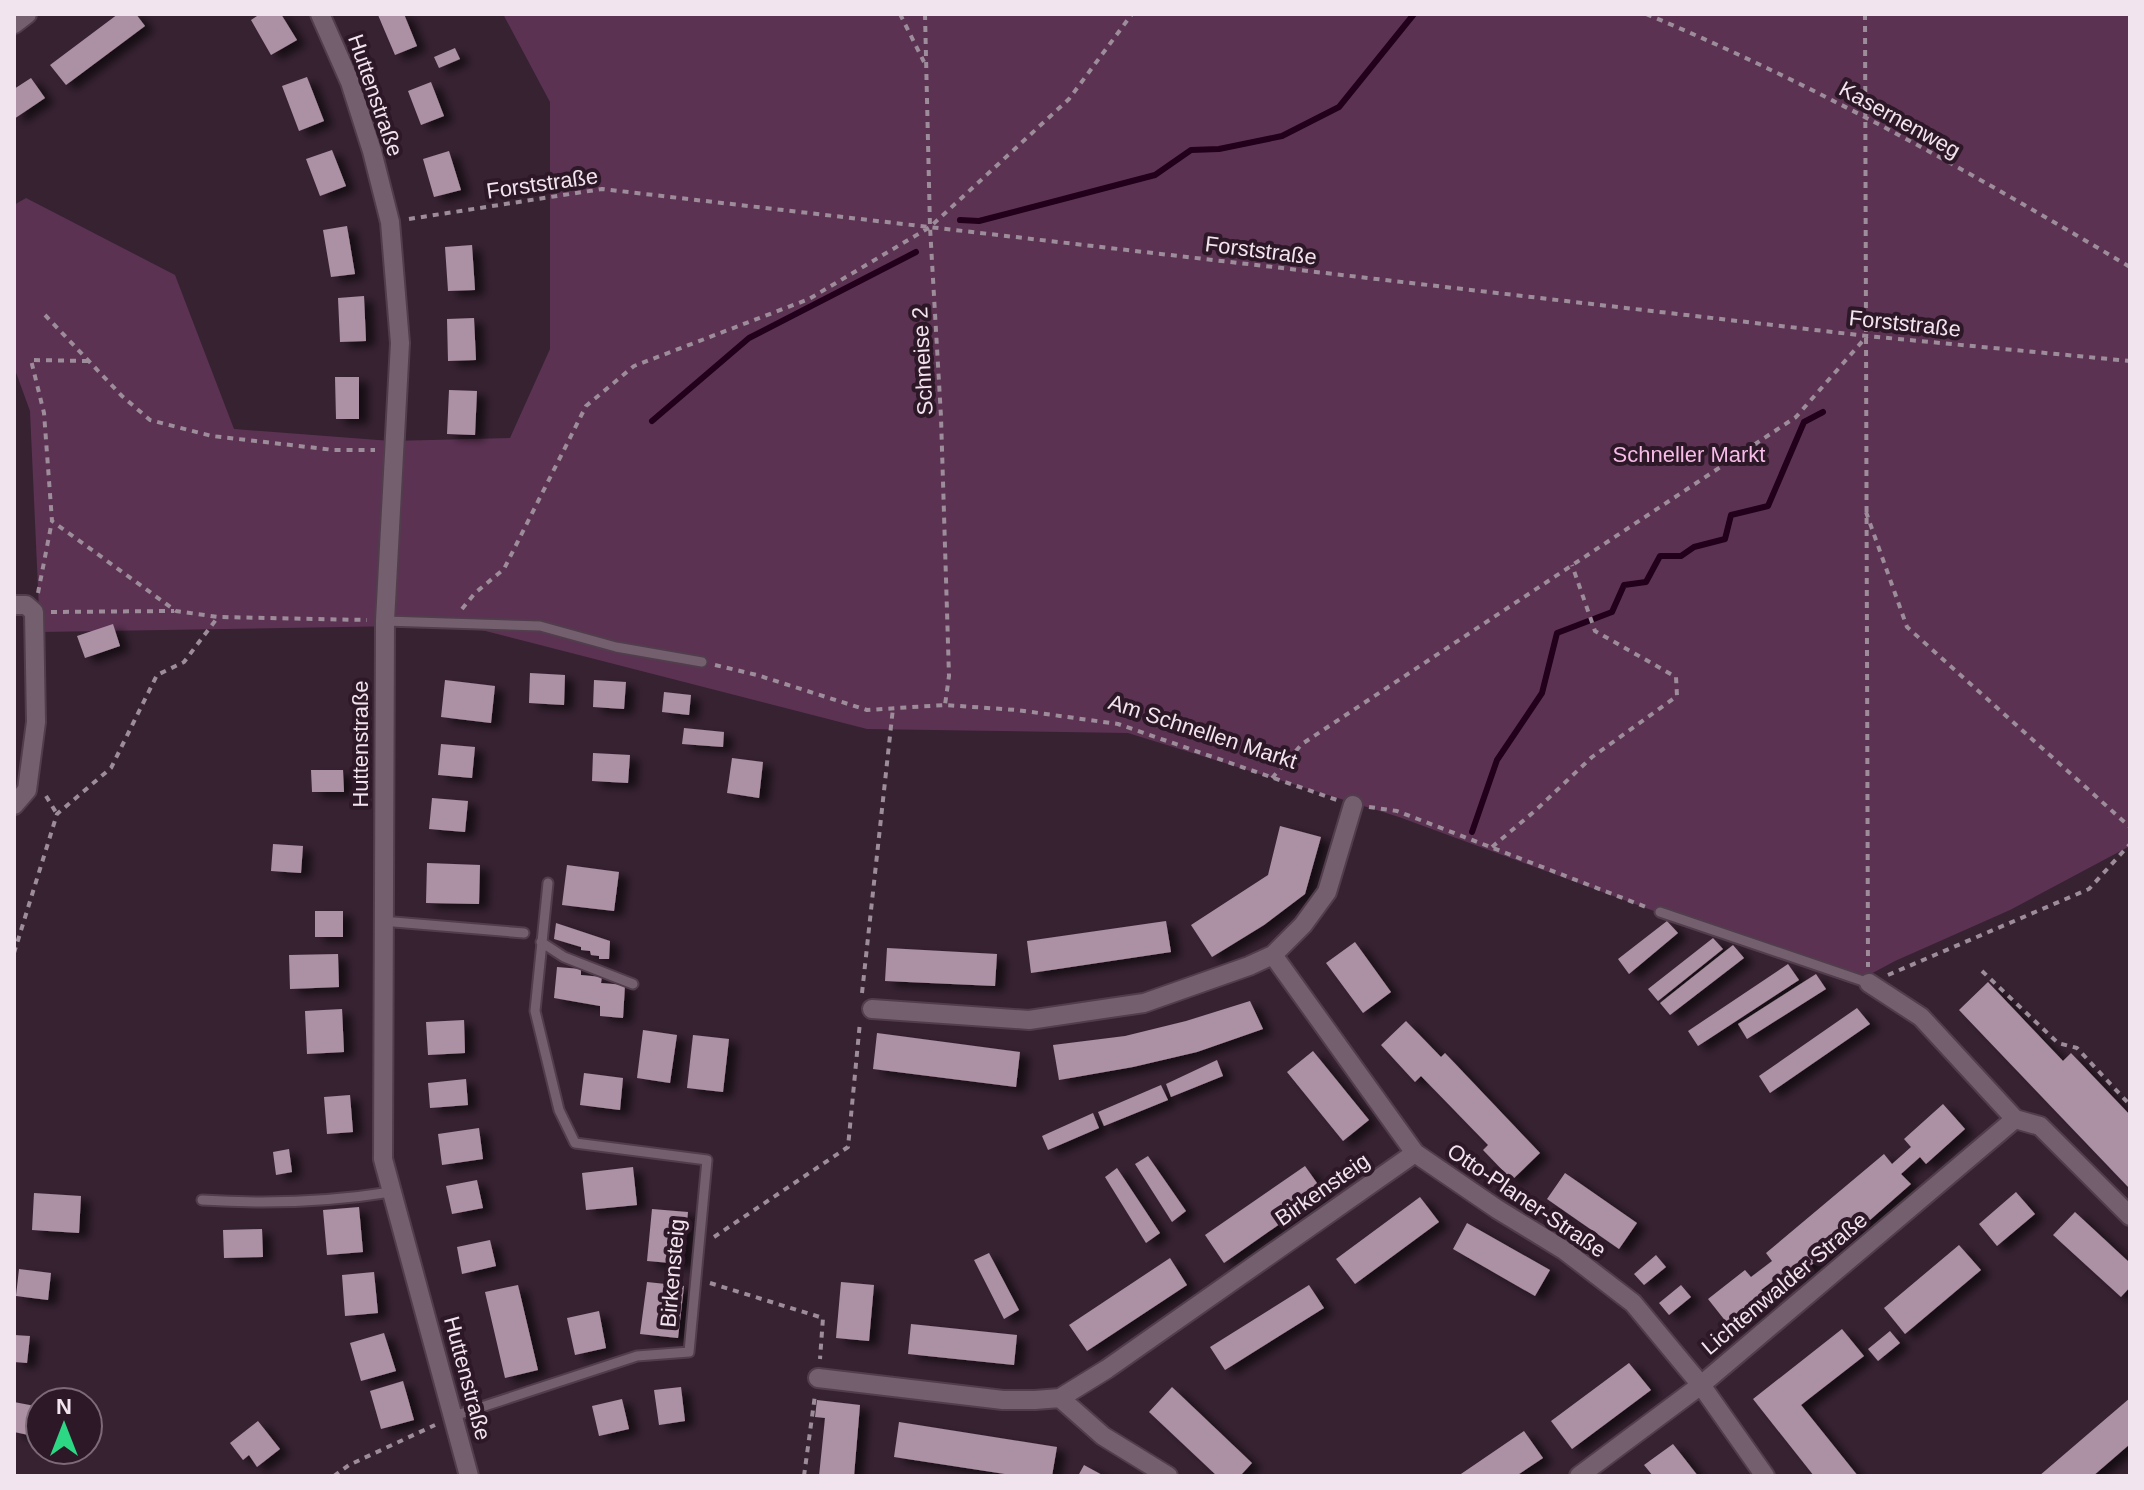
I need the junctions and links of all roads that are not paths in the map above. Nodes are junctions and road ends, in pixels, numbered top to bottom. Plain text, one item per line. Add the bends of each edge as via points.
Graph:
1 (27, 14) edge
2 (320, 14) edge
3 (14, 24) edge
4 (14, 605) edge
5 (385, 621) junction
6 (702, 662) road end
7 (14, 805) edge
8 (1353, 805) road end
9 (548, 883) dead end
10 (1660, 912) road end
11 (382, 921) junction
12 (524, 933) dead end
13 (541, 942) junction
14 (1273, 955) junction
15 (1869, 983) joint
16 (633, 984) dead end
17 (866, 1014) road end
18 (2015, 1119) junction
19 (1415, 1153) junction
20 (391, 1192) junction
21 (202, 1200) dead end
22 (2130, 1216) edge
23 (818, 1378) road end
24 (1701, 1385) junction
25 (1060, 1398) junction
26 (454, 1416) junction
27 (469, 1476) edge
28 (1168, 1476) edge
29 (1579, 1476) edge
30 (1765, 1476) edge

1 - 3 street
2 - 5 street, Huttenstraße via 350,82 390,222 400,343
4 - 7 street via 34,612 36,722 27,790
5 - 6 lane via 540,626 616,647
5 - 11 street, Huttenstraße
8 - 14 street via 1327,892
9 - 13 lane, Birkensteig
10 - 15 lane
11 - 12 lane
11 - 20 street, Huttenstraße via 383,1159
13 - 16 lane via 564,957
13 - 26 lane, Birkensteig via 535,1011 559,1110 575,1143 707,1160 689,1352 637,1356
14 - 17 street via 1144,1003 1029,1020
14 - 19 street, Otto-Planer-Straße
15 - 18 street via 1921,1017
18 - 22 street via 2040,1126
18 - 24 street, Lichtenwalder Straße
19 - 24 street, Otto-Planer-Straße via 1564,1250 1633,1303
19 - 25 street, Birkensteig
20 - 21 lane via 254,1204
20 - 26 street, Huttenstraße
23 - 25 street, Birkensteig via 1003,1400
24 - 29 street, Lichtenwalder Straße
24 - 30 street, Otto-Planer-Straße
25 - 28 street via 1103,1436
26 - 27 street, Huttenstraße

